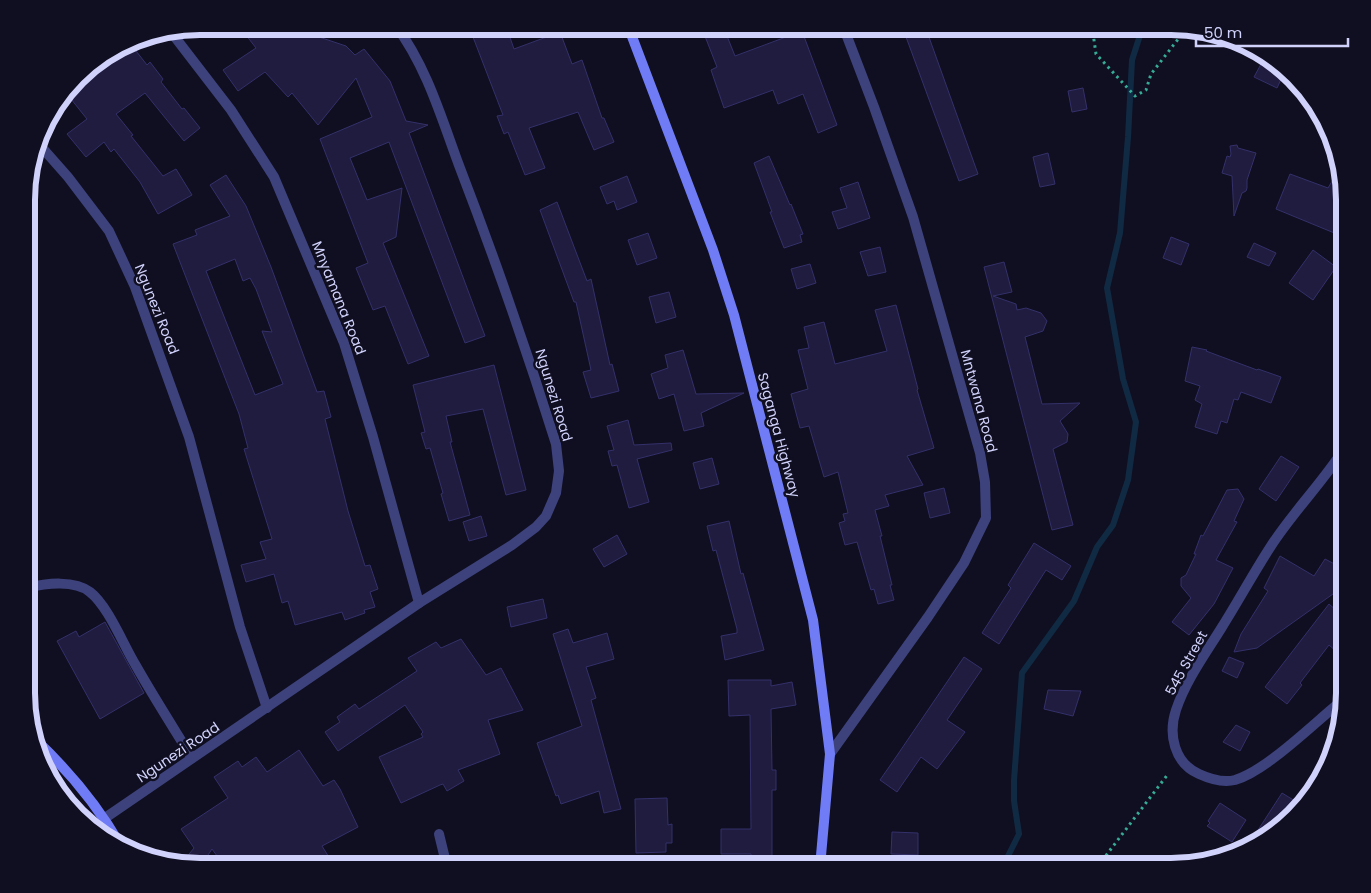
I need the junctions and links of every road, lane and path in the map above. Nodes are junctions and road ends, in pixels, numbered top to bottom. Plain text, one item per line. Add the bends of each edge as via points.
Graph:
1 (402, 35) edge
2 (631, 35) edge
3 (846, 35) edge
4 (1093, 35) edge
5 (1181, 35) edge
6 (175, 37) edge
7 (43, 149) edge
8 (1336, 462) edge
9 (35, 586) edge
10 (419, 603) junction
11 (1336, 706) edge
12 (267, 708) junction
13 (45, 749) edge
14 (830, 754) junction
15 (192, 758) junction
16 (1168, 774) dead end
17 (105, 818) junction
18 (114, 833) edge
19 (439, 834) dead end
20 (445, 858) edge
21 (821, 858) edge
22 (1104, 858) edge

1 - 10 street, Ngunezi Road via 433,96 498,268 556,444 559,471 556,493 546,516 536,527
2 - 14 street, Saganga Highway via 713,250 734,315 813,620
3 - 14 street, Mntwana Road via 913,217 980,453 986,518 964,563
4 - 5 path via 1096,54 1136,96 1146,90 1151,74
6 - 10 street, Mnyamana Road via 231,110 274,177 344,342
7 - 12 street, Ngunezi Road via 109,231 134,287 190,437 240,627
8 - 11 street, 545 Street via 1272,544 1190,678 1176,711 1173,744 1182,762 1195,772 1213,780 1235,780 1258,769 1284,750
9 - 15 street via 57,583 90,592 103,607
10 - 12 street, Ngunezi Road
12 - 15 street, Ngunezi Road
13 - 17 street
14 - 21 street, Saganga Highway
15 - 17 street, Ngunezi Road
16 - 22 path
17 - 18 street
19 - 20 street

